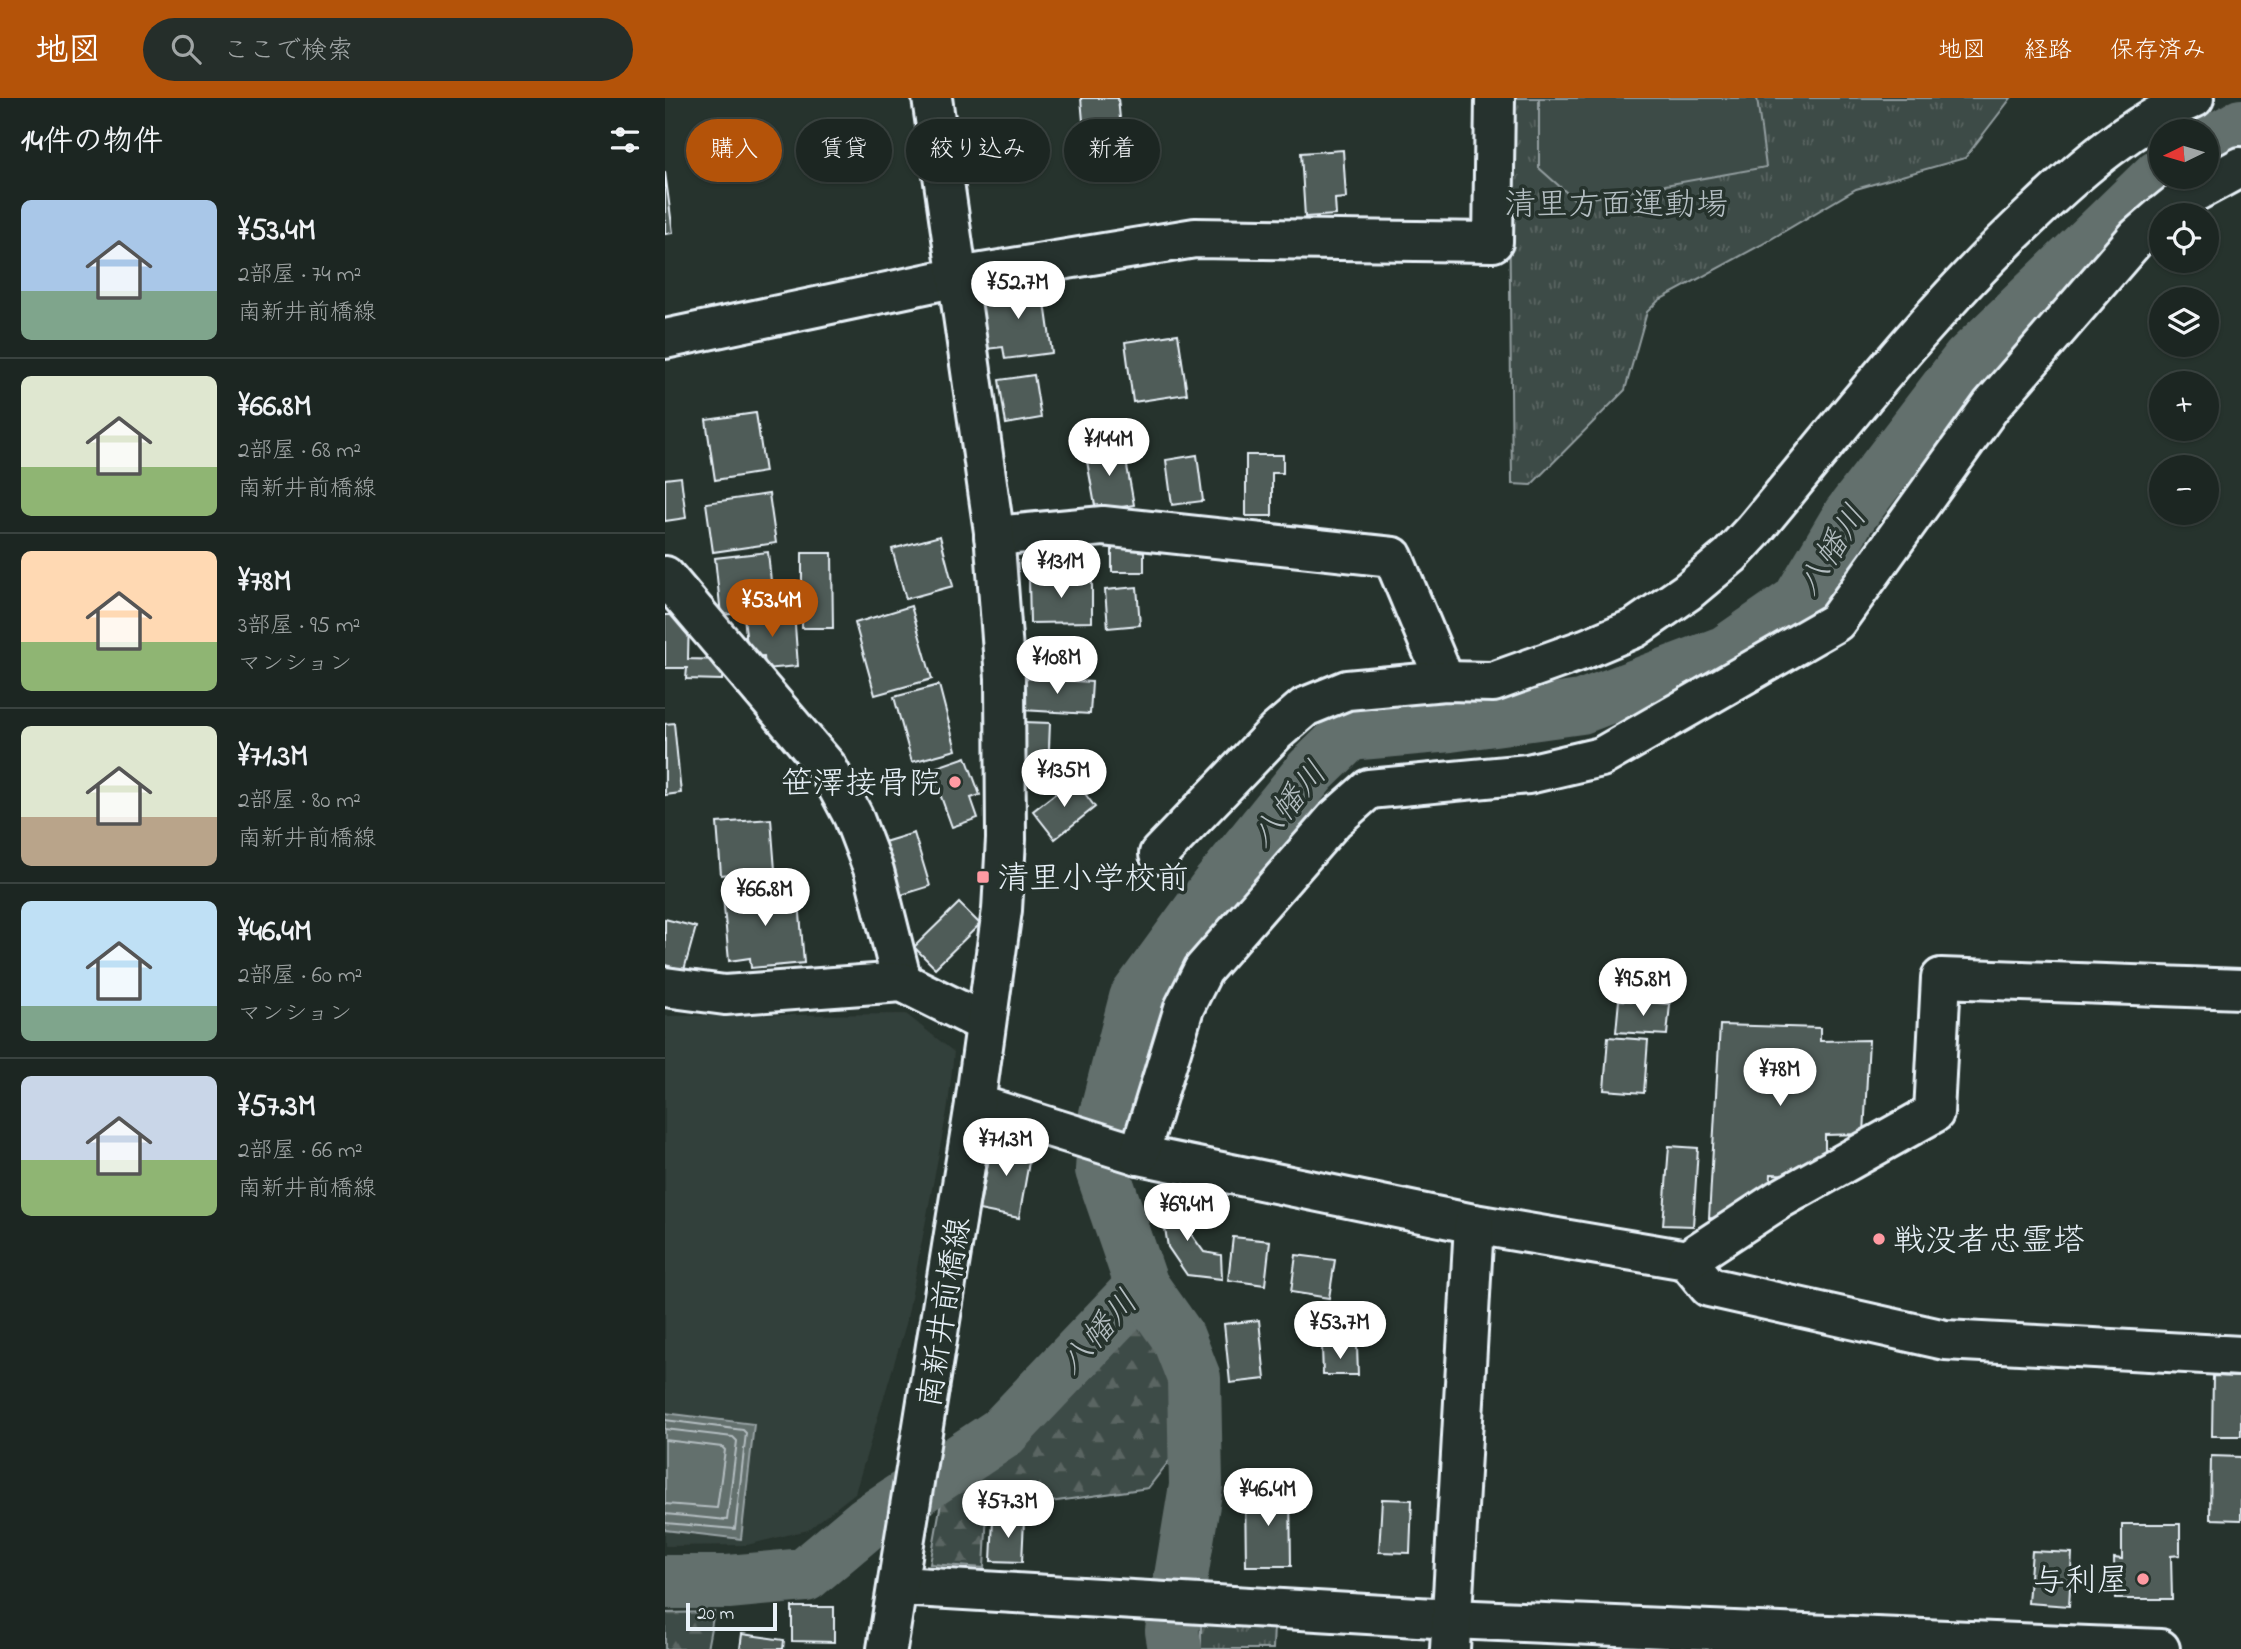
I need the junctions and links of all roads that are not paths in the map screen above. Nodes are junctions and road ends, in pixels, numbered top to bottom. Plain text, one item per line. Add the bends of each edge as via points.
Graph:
1 (932, 98) edge
2 (1495, 98) edge
3 (2194, 98) edge
4 (2241, 167) edge
5 (2178, 203) edge
6 (2149, 227) edge
7 (958, 277) junction
8 (665, 339) edge
9 (994, 536) junction
10 (665, 576) edge
11 (1445, 681) junction
12 (1159, 854) dead end
13 (902, 982) junction
14 (665, 987) edge
15 (2241, 989) edge
16 (985, 1023) junction
17 (975, 1104) junction
18 (1133, 1153) junction
19 (1474, 1224) junction
20 (1688, 1260) junction
21 (2241, 1356) edge
22 (898, 1586) junction
23 (1450, 1634) edge
24 (887, 1649) edge
25 (2160, 1649) edge

1 - 7 street, 南新井前橋線
2 - 7 street via 1493,242 1195,238
3 - 11 street via 2127,135 2078,171 1998,246 1951,294 1754,530 1687,592 1635,628 1585,649 1493,682
4 - 5 street
6 - 18 street via 1991,406 1836,622 1601,757 1528,774 1369,789 1334,820 1203,970 1184,1008
7 - 8 street
7 - 9 street, 南新井前橋線
9 - 11 street via 1103,526 1393,557
9 - 16 street, 南新井前橋線 via 1008,765 1002,910
10 - 13 street via 827,767 853,816 874,871
11 - 12 street via 1347,690 1305,707
13 - 14 street via 725,995
13 - 16 street
15 - 20 street via 1941,978 1934,1113 1780,1199
16 - 17 street, 南新井前橋線
17 - 18 street
17 - 22 street, 南新井前橋線
18 - 19 street
19 - 20 street
19 - 23 street
20 - 21 street via 1709,1287 1945,1340
22 - 23 street via 1200,1603
22 - 24 street, 南新井前橋線
23 - 25 street

